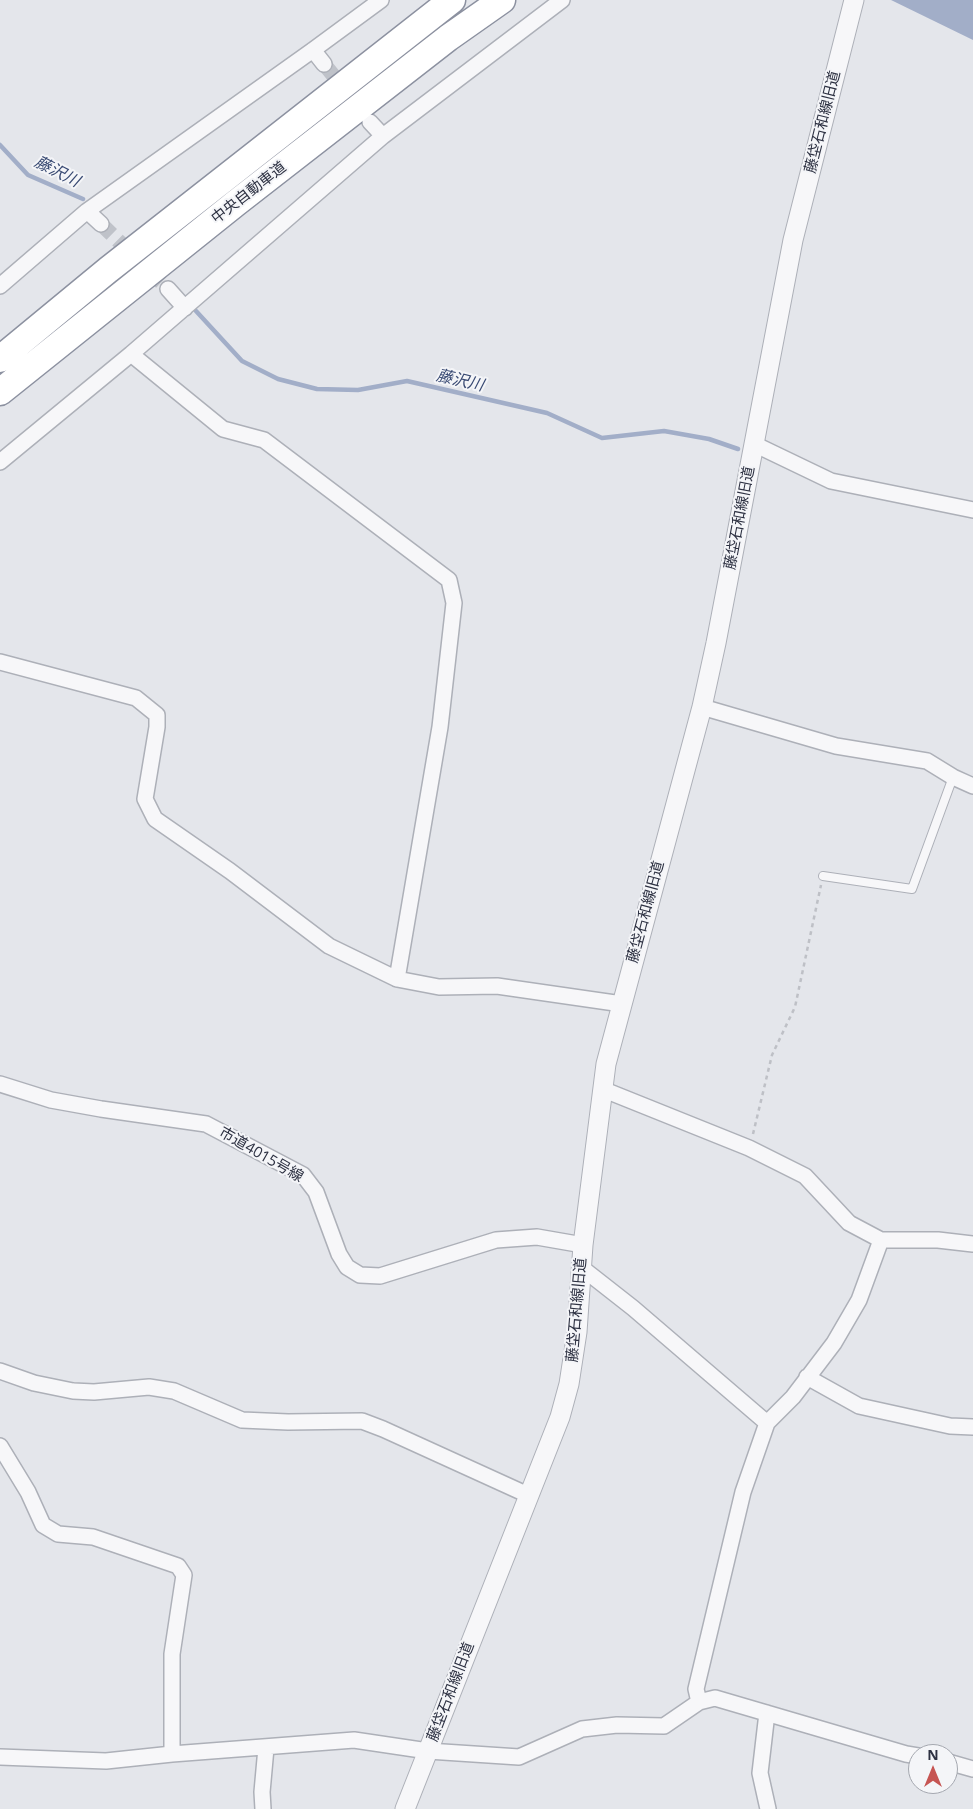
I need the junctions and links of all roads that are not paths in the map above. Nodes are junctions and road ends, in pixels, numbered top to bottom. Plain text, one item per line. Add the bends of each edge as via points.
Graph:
1 (381, 0) edge
2 (452, 0) edge
3 (502, 0) edge
4 (562, 0) edge
5 (854, 0) edge
6 (314, 50) junction
7 (324, 64) tunnel mouth
8 (370, 122) dead end
9 (383, 136) junction
10 (87, 211) junction
11 (100, 224) tunnel mouth
12 (108, 270) junction
13 (0, 286) edge
14 (168, 289) tunnel mouth
15 (185, 308) junction
16 (64, 339) junction
17 (0, 350) edge
18 (131, 354) junction
19 (0, 359) edge
20 (0, 392) edge
21 (0, 404) edge
22 (754, 444) junction
23 (0, 462) edge
24 (973, 510) edge
25 (0, 662) edge
26 (702, 707) junction
27 (953, 777) junction
28 (973, 786) edge
29 (823, 876) road end
30 (397, 979) junction
31 (622, 1004) junction
32 (0, 1084) edge
33 (602, 1089) junction
34 (881, 1240) junction
35 (973, 1244) edge
36 (583, 1245) junction
37 (582, 1268) junction
38 (0, 1371) edge
39 (807, 1377) junction
40 (767, 1423) junction
41 (973, 1427) edge
42 (0, 1446) edge
43 (528, 1495) junction
44 (699, 1702) junction
45 (767, 1713) junction
46 (266, 1748) junction
47 (428, 1751) junction
48 (172, 1754) junction
49 (908, 1754) edge
50 (0, 1757) edge
51 (958, 1764) edge
52 (973, 1768) edge
53 (263, 1809) edge
54 (405, 1809) edge
55 (768, 1809) edge

1 - 6 street
2 - 12 highway, 中央自動車道
3 - 16 highway, 中央自動車道 via 432,51
4 - 9 street
5 - 22 street, 藤垈石和線旧道 via 793,240
6 - 7 street
6 - 10 street
8 - 9 street
9 - 15 street
10 - 11 street
10 - 13 street
12 - 17 highway
12 - 19 highway, 中央自動車道
14 - 15 street
15 - 18 street
16 - 20 highway, 中央自動車道
16 - 21 highway
18 - 23 street
18 - 30 street via 223,429 264,440 449,580 454,603 440,728
22 - 24 street via 831,481
22 - 26 street, 藤垈石和線旧道
25 - 30 street via 136,698 158,714 146,799 155,819 329,946
26 - 27 street via 836,746 927,761
26 - 31 street, 藤垈石和線旧道
27 - 28 street
27 - 29 lane via 912,888
30 - 31 street via 439,987 496,986
31 - 33 street, 藤垈石和線旧道
32 - 36 street, 市道4015号線 via 51,1100 206,1124 303,1175 316,1192 339,1254 347,1267 360,1275 380,1276 496,1240 537,1237
33 - 34 street via 749,1148 805,1176 849,1223
33 - 36 street, 藤垈石和線旧道
34 - 35 street
34 - 39 street via 859,1300 834,1343
36 - 37 street, 藤垈石和線旧道
37 - 40 street
37 - 43 street, 藤垈石和線旧道 via 569,1384 560,1417
38 - 43 street via 34,1383 73,1391 149,1388 174,1391 242,1420 362,1421
39 - 40 street
39 - 41 street via 859,1406 950,1426
40 - 44 street via 743,1492 696,1689
42 - 48 street via 28,1492 43,1526 58,1534 93,1537 178,1566 184,1576 172,1654
43 - 47 street, 藤垈石和線旧道
44 - 45 street via 715,1698
44 - 47 street via 664,1726 617,1725 582,1729 519,1757
45 - 49 street
45 - 55 street via 760,1773
46 - 47 street via 354,1740
46 - 48 street
46 - 53 street
47 - 54 street, 藤垈石和線旧道
48 - 50 street via 106,1761
51 - 52 street

